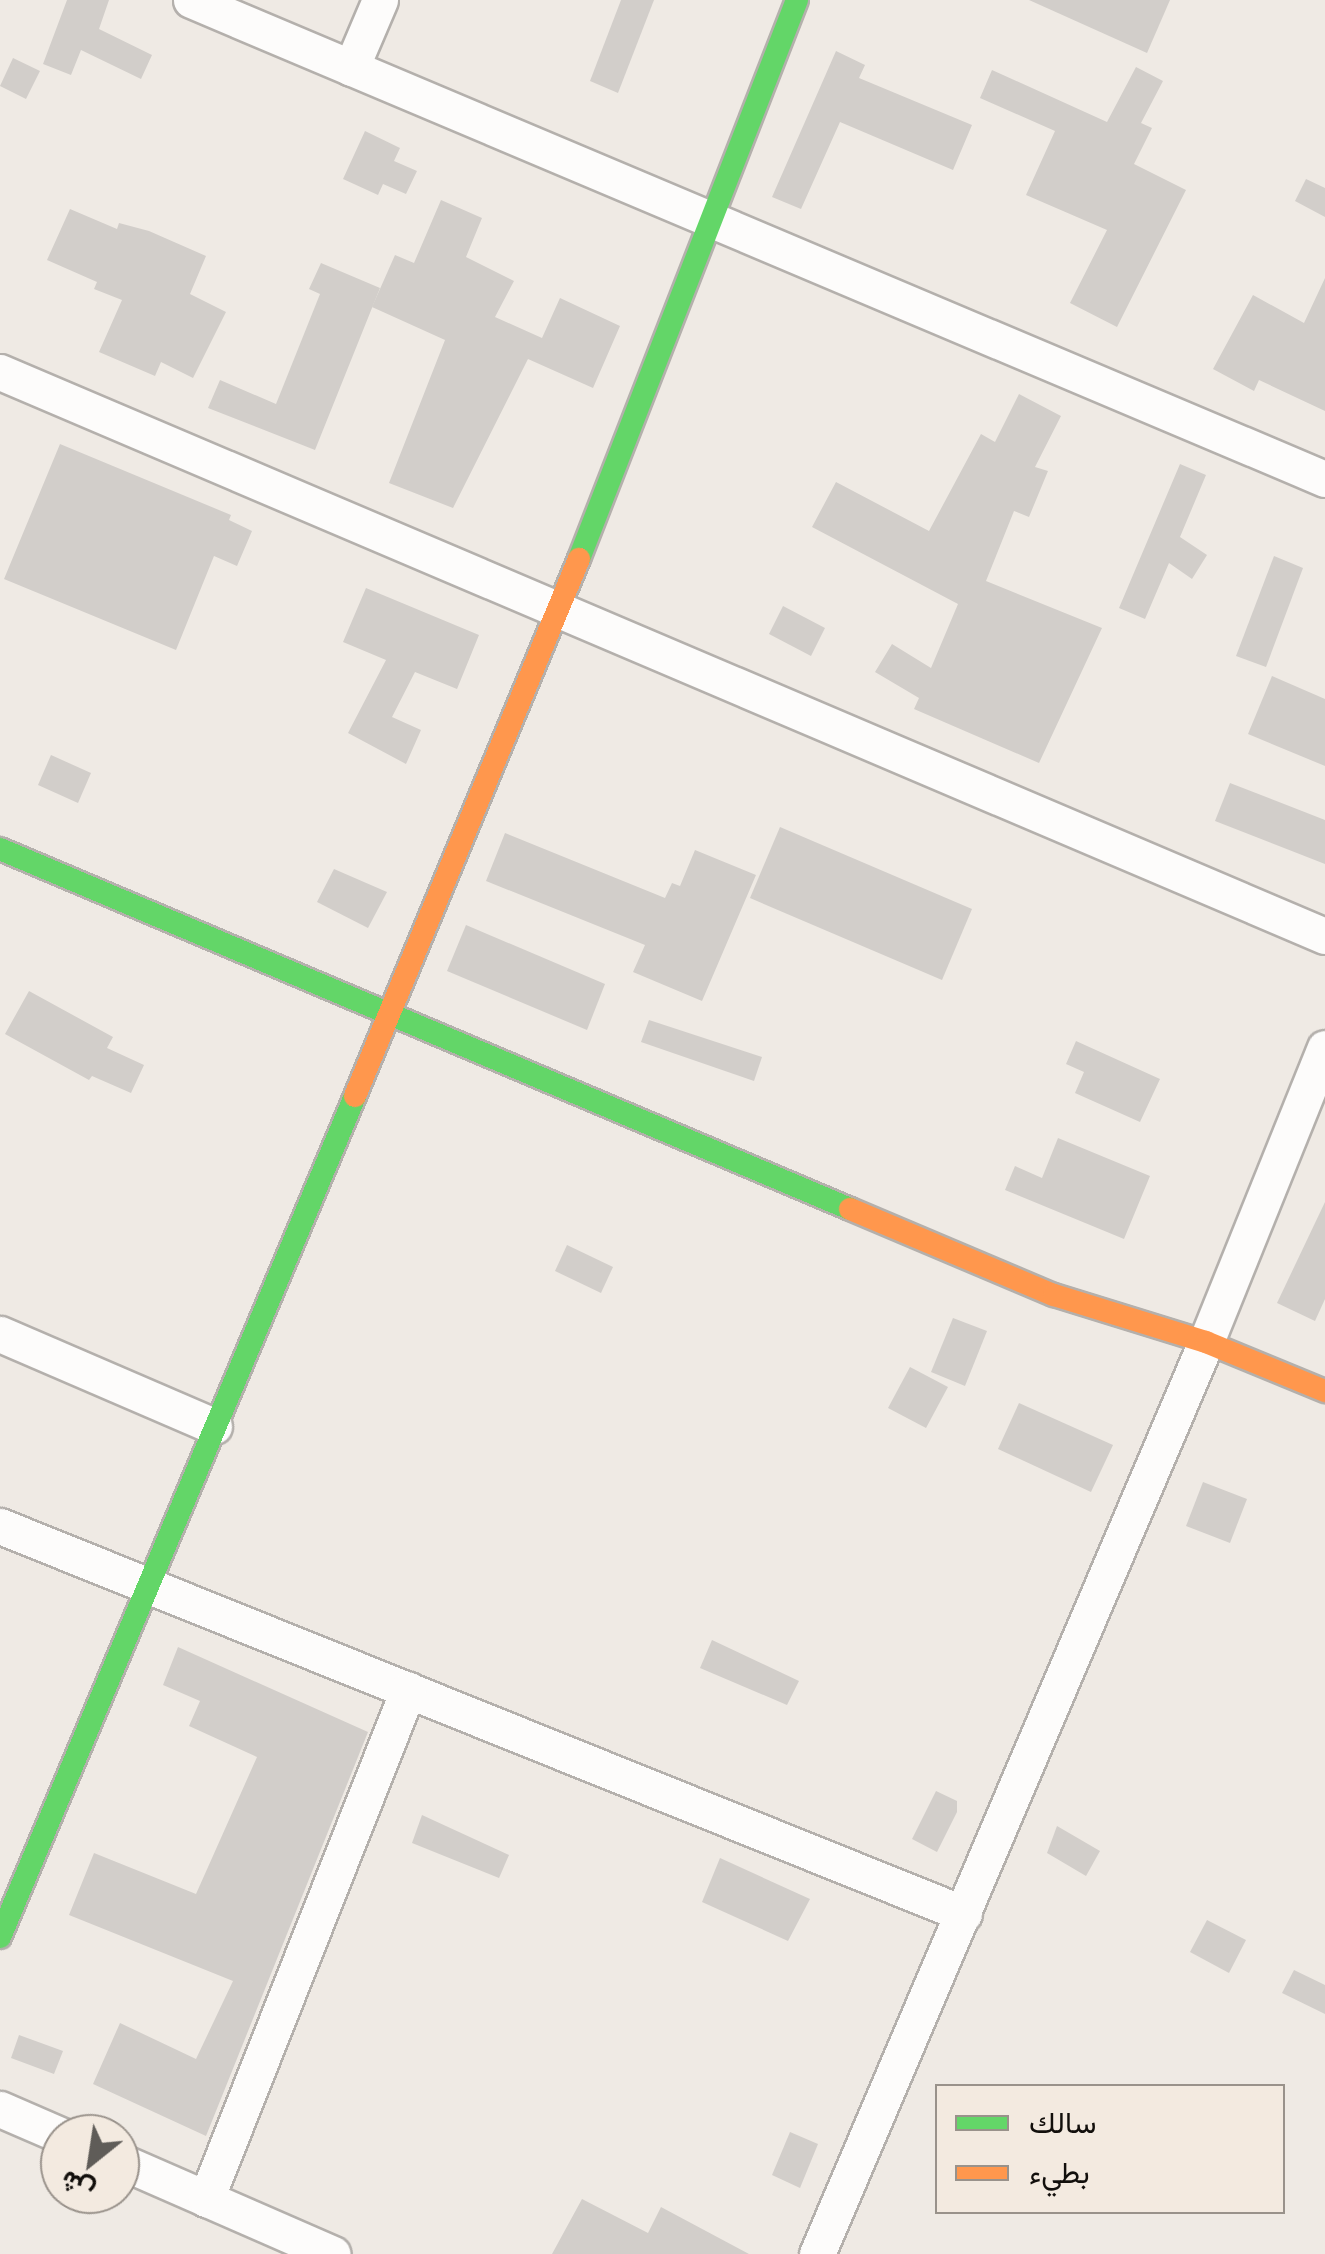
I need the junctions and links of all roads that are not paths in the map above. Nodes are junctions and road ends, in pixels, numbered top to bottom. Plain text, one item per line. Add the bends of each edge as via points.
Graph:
1 (192, 0) edge
2 (380, 0) edge
3 (798, 0) edge
4 (351, 68) junction
5 (710, 222) junction
6 (0, 372) edge
7 (1325, 479) edge
8 (558, 613) junction
9 (0, 849) edge
10 (1325, 936) edge
11 (387, 1015) junction
12 (1325, 1048) edge
13 (0, 1334) edge
14 (1206, 1342) junction
15 (1325, 1390) edge
16 (214, 1426) junction
17 (0, 1526) edge
18 (148, 1586) junction
19 (408, 1690) junction
20 (964, 1914) junction
21 (3, 1920) edge
22 (0, 2109) edge
23 (40, 2126) edge
24 (140, 2170) edge
25 (206, 2198) junction
26 (820, 2253) edge
27 (333, 2254) edge

1 - 4 street
2 - 4 street
3 - 5 street
4 - 5 street
5 - 7 street
5 - 8 street
6 - 8 street
8 - 10 street
8 - 11 street
9 - 11 street
11 - 14 street via 1054,1295
11 - 16 street
12 - 14 street
13 - 16 street
14 - 15 street
14 - 20 street
16 - 18 street
17 - 18 street
18 - 19 street
18 - 21 street
19 - 20 street
19 - 25 street
20 - 26 street
22 - 23 street
24 - 25 street
25 - 27 street

